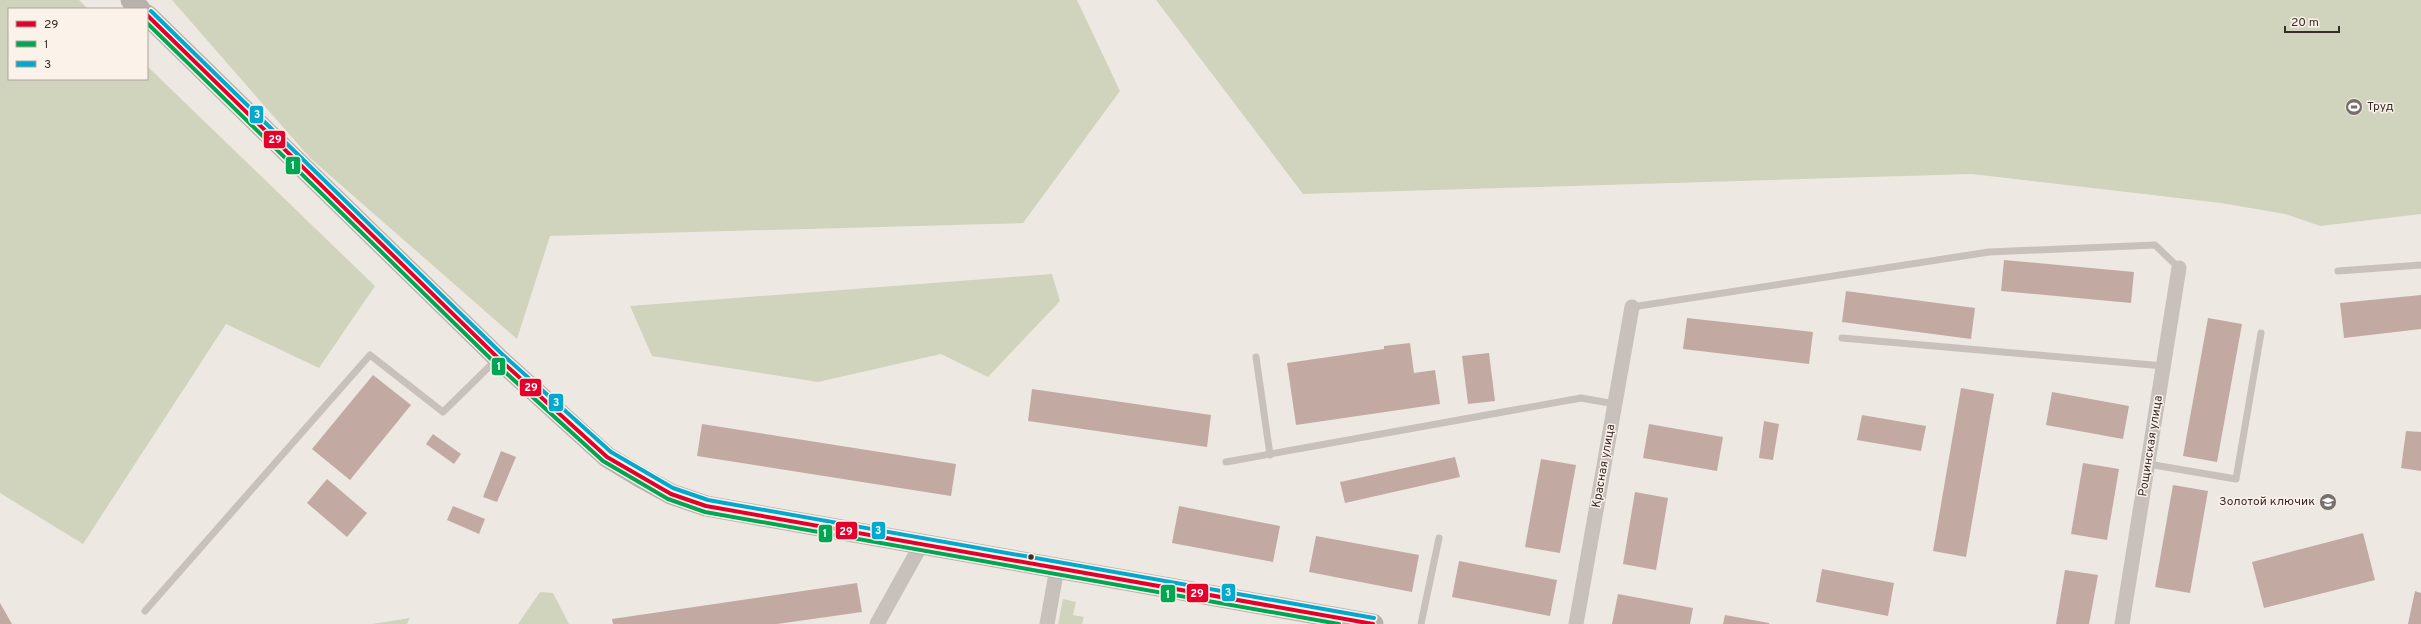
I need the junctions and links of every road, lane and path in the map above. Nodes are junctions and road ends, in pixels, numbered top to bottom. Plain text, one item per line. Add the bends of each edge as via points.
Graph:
1 (131, 0) edge
2 (139, 8) edge
3 (148, 17) edge
4 (2421, 265) edge
5 (2179, 268) joint
6 (2338, 272) dead end
7 (1632, 307) joint
8 (2261, 333) dead end
9 (1842, 338) dead end
10 (1256, 357) dead end
11 (498, 358) junction
12 (2164, 366) junction
13 (1615, 404) junction
14 (1270, 455) junction
15 (1226, 462) dead end
16 (2148, 464) junction
17 (1439, 538) dead end
18 (921, 545) junction
19 (1057, 568) junction
20 (145, 611) dead end
21 (877, 624) edge
22 (1047, 624) edge
23 (1373, 624) edge
24 (1421, 624) edge
25 (1576, 624) edge
26 (2122, 624) edge

1 - 2 street
3 - 11 street
4 - 6 lane
5 - 7 lane via 2155,244 1989,252
5 - 12 street, Рощинская улица
7 - 13 street, Красная улица
8 - 16 lane via 2236,479
9 - 12 lane
10 - 14 lane
11 - 18 street via 607,456 671,494 706,506
11 - 20 lane via 443,412 370,355
12 - 16 street, Рощинская улица
13 - 14 lane via 1581,398
13 - 25 street, Красная улица
14 - 15 lane
16 - 26 street, Рощинская улица
17 - 24 lane
18 - 19 street
18 - 21 street
19 - 22 street
19 - 23 street

